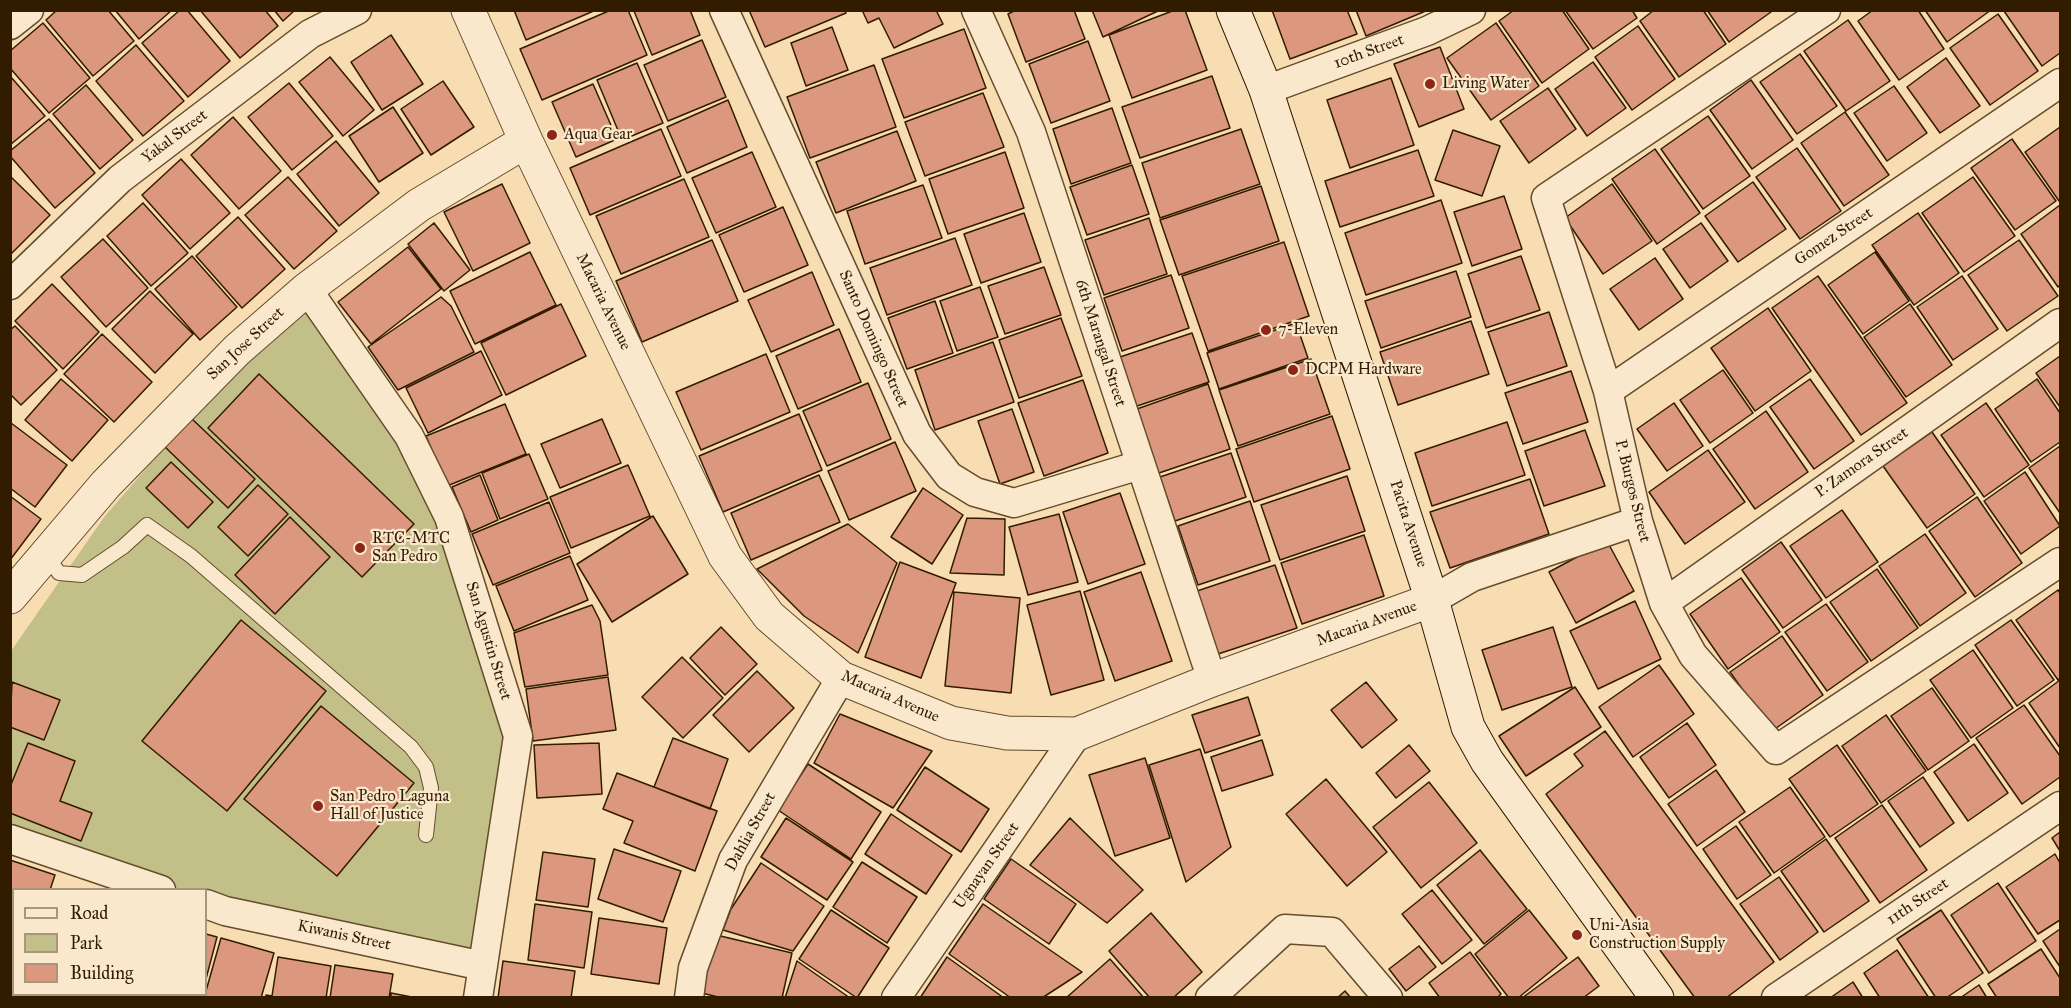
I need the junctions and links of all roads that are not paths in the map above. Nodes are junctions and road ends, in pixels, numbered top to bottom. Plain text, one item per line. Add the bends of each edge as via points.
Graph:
1 (29, 10) edge
2 (357, 10) edge
3 (468, 10) edge
4 (724, 10) edge
5 (976, 10) edge
6 (1233, 10) edge
7 (1471, 10) edge
8 (1826, 10) edge
9 (10, 25) edge
10 (2061, 83) edge
11 (1266, 90) junction
12 (526, 141) junction
13 (10, 285) edge
14 (307, 289) junction
15 (2061, 323) edge
16 (1608, 391) junction
17 (1140, 465) junction
18 (1638, 521) junction
19 (46, 555) junction
20 (2061, 562) edge
21 (10, 597) edge
22 (1432, 600) junction
23 (1664, 603) junction
24 (841, 678) junction
25 (1212, 680) junction
26 (1077, 734) junction
27 (2061, 806) edge
28 (426, 835) dead end
29 (10, 839) edge
30 (155, 888) edge
31 (207, 904) edge
32 (483, 966) junction
33 (478, 998) edge
34 (689, 998) edge
35 (896, 998) edge
36 (1210, 998) edge
37 (1388, 998) edge
38 (1657, 998) edge
39 (1776, 998) edge

1 - 9 street
2 - 13 street, Yakal Street via 310,34 120,179
3 - 12 street, Macaria Avenue
4 - 17 street, Santo Domingo Street via 917,434 949,476 975,492 1014,503
5 - 17 street, 6th Marangal Street via 1031,132
6 - 11 street, Pacita Avenue
7 - 11 street, 10th Street via 1427,31
8 - 16 street, P. Burgos Street via 1546,198
10 - 16 street, Gomez Street
11 - 22 street, Pacita Avenue
12 - 14 street, San Jose Street via 419,205
12 - 24 street, Macaria Avenue via 725,556 769,616
14 - 19 street, San Jose Street via 237,350 171,417 106,484
14 - 32 street, San Agustin Street via 409,436 449,517 518,736
15 - 23 street, P. Zamora Street
16 - 18 street, P. Burgos Street
17 - 25 street, 6th Marangal Street
18 - 22 street via 1472,577
18 - 23 street, P. Burgos Street
19 - 21 street, San Jose Street
19 - 28 lane via 59,573 82,575 147,525 191,556 411,747 426,767 431,788
20 - 23 street, P. Burgos Street via 1776,750 1693,655
22 - 25 street, Macaria Avenue
22 - 38 street, Pacita Avenue via 1468,727 1487,761
24 - 26 street, Macaria Avenue via 951,723 1007,733
24 - 34 street, Dahlia Street via 733,860 693,968
25 - 26 street, Macaria Avenue
26 - 35 street, Ugnayan Street
27 - 39 street, 11th Street
29 - 30 street
31 - 32 street, Kiwanis Street
32 - 33 street, San Agustin Street
36 - 37 street via 1285,929 1332,932

